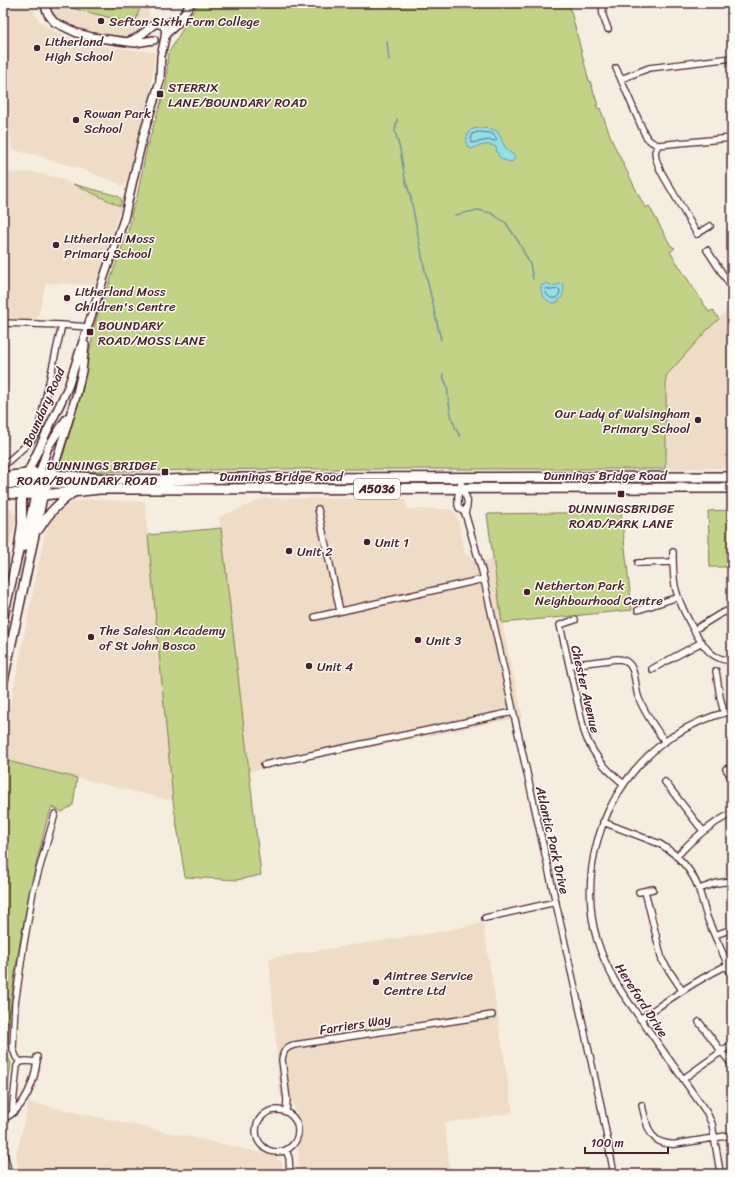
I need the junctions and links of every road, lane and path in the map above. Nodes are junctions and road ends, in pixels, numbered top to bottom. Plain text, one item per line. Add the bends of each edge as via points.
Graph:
1 (44, 3) edge
2 (191, 3) edge
3 (602, 3) edge
4 (180, 18) junction
5 (163, 24) junction
6 (150, 28) junction
7 (608, 29) dead end
8 (165, 36) junction
9 (154, 40) junction
10 (127, 42) junction
11 (162, 56) junction
12 (732, 58) edge
13 (616, 68) dead end
14 (621, 79) junction
15 (732, 138) edge
16 (658, 145) junction
17 (710, 226) dead end
18 (707, 250) dead end
19 (732, 288) edge
20 (3, 323) edge
21 (62, 325) junction
22 (88, 327) junction
23 (72, 409) junction
24 (3, 466) edge
25 (3, 477) edge
26 (43, 477) junction
27 (732, 477) edge
28 (3, 484) edge
29 (461, 484) junction
30 (732, 488) edge
31 (131, 490) junction
32 (75, 491) junction
33 (8, 493) edge
34 (33, 493) junction
35 (318, 509) dead end
36 (464, 513) junction
37 (36, 535) junction
38 (673, 552) dead end
39 (673, 562) junction
40 (638, 563) dead end
41 (14, 568) junction
42 (484, 579) junction
43 (678, 597) junction
44 (732, 609) edge
45 (638, 610) dead end
46 (340, 611) junction
47 (315, 617) dead end
48 (3, 618) edge
49 (574, 620) dead end
50 (694, 630) junction
51 (702, 642) junction
52 (732, 661) edge
53 (569, 665) junction
54 (652, 669) dead end
55 (716, 671) dead end
56 (3, 683) edge
57 (732, 711) edge
58 (513, 712) junction
59 (724, 713) junction
60 (665, 742) junction
61 (264, 765) dead end
62 (726, 769) dead end
63 (732, 778) edge
64 (665, 782) dead end
65 (624, 784) junction
66 (732, 813) edge
67 (55, 814) dead end
68 (604, 822) junction
69 (703, 831) junction
70 (677, 856) junction
71 (732, 881) edge
72 (653, 889) dead end
73 (699, 889) junction
74 (645, 891) junction
75 (639, 892) dead end
76 (556, 902) junction
77 (485, 918) dead end
78 (732, 928) edge
79 (715, 935) junction
80 (729, 965) edge
81 (732, 976) edge
82 (682, 990) junction
83 (492, 1014) dead end
84 (640, 1019) junction
85 (699, 1022) dead end
86 (732, 1044) edge
87 (722, 1052) junction
88 (20, 1062) junction
89 (732, 1066) edge
90 (683, 1079) junction
91 (642, 1105) dead end
92 (14, 1112) junction
93 (286, 1112) junction
94 (3, 1119) edge
95 (732, 1135) edge
96 (714, 1138) junction
97 (3, 1150) edge
98 (286, 1150) junction
99 (720, 1172) dead end
100 (9, 1174) edge
101 (290, 1174) edge
102 (614, 1174) edge

1 - 10 street via 54,22 65,28 92,37
2 - 4 street
3 - 7 street
4 - 5 street
4 - 8 street
5 - 6 street via 155,24
5 - 8 street via 166,28
6 - 9 street via 150,36
6 - 10 street
8 - 9 street
8 - 11 street, Boundary Road
9 - 10 street
9 - 11 street
11 - 22 street, Boundary Road via 160,82 124,219
12 - 14 street via 649,68
13 - 14 street
14 - 16 street via 645,135 648,140
15 - 16 street
16 - 17 street via 655,152 660,170 697,234
18 - 19 street
20 - 21 street
21 - 22 street
21 - 24 street via 38,431 31,441
22 - 23 street, Boundary Road via 82,371
22 - 26 street, Boundary Road via 68,387 33,460
23 - 26 street, Boundary Road
23 - 26 street via 48,448
25 - 26 highway, A5036
26 - 29 highway, Dunnings Bridge Road / A5036 via 166,480 439,478
26 - 31 street via 114,485
26 - 34 main road
26 - 34 main road
27 - 29 highway, Dunnings Bridge Road / A5036
28 - 34 main road
29 - 30 highway, Dunnings Bridge Road / A5036
29 - 31 highway, Dunnings Bridge Road / A5036
29 - 36 street, Atlantic Park Drive via 468,505
29 - 36 street, Atlantic Park Drive via 458,505
31 - 32 highway, Dunnings Bridge Road / A5036
32 - 34 highway, Dunnings Bridge Road / A5036
32 - 37 main road via 51,511
33 - 34 highway, A5036
34 - 37 main road
34 - 41 main road
34 - 41 main road via 24,547
35 - 46 street
36 - 42 street, Atlantic Park Drive
37 - 56 main road
38 - 39 street
39 - 40 street
39 - 43 street
41 - 48 main road
42 - 46 street
42 - 58 street, Atlantic Park Drive
43 - 45 street
43 - 50 street
44 - 50 street
46 - 47 street
49 - 53 street, Chester Avenue via 560,625
50 - 51 street
51 - 52 street via 712,654
51 - 54 street
53 - 60 street via 617,659 628,663 633,671 638,696 645,713
53 - 65 street, Chester Avenue via 587,741 606,769
55 - 59 street
57 - 59 street, Hereford Drive
58 - 61 street
58 - 76 street, Atlantic Park Drive
59 - 60 street, Hereford Drive via 688,727
60 - 65 street, Hereford Drive via 643,761
62 - 63 street
64 - 69 street
65 - 68 street, Hereford Drive
66 - 69 street
67 - 88 street via 33,892 15,1004 13,1049
68 - 70 street via 660,844
68 - 84 street, Hereford Drive via 592,868 590,892 593,921 611,975
69 - 70 street
70 - 73 street via 691,872
71 - 73 street
72 - 74 street
73 - 79 street
74 - 75 street
74 - 82 street via 662,960
76 - 77 street
76 - 102 street, Atlantic Park Drive
78 - 79 street
79 - 80 street
80 - 81 street
80 - 82 street
82 - 84 street
83 - 93 street, Farriers Way via 287,1047 282,1053
84 - 90 street, Hereford Drive
85 - 87 street
86 - 87 street
87 - 89 street
87 - 90 street
88 - 92 street via 14,1084
88 - 92 street via 37,1060 33,1080
90 - 96 street, Hereford Drive via 707,1113
91 - 96 street via 647,1127 656,1140 671,1145
92 - 94 street
93 - 98 street via 293,1117 298,1129 295,1142
93 - 98 street via 267,1112 257,1125 256,1132 259,1142 266,1149 278,1152
95 - 96 street
96 - 99 street, Hereford Drive
97 - 100 street
98 - 101 street

